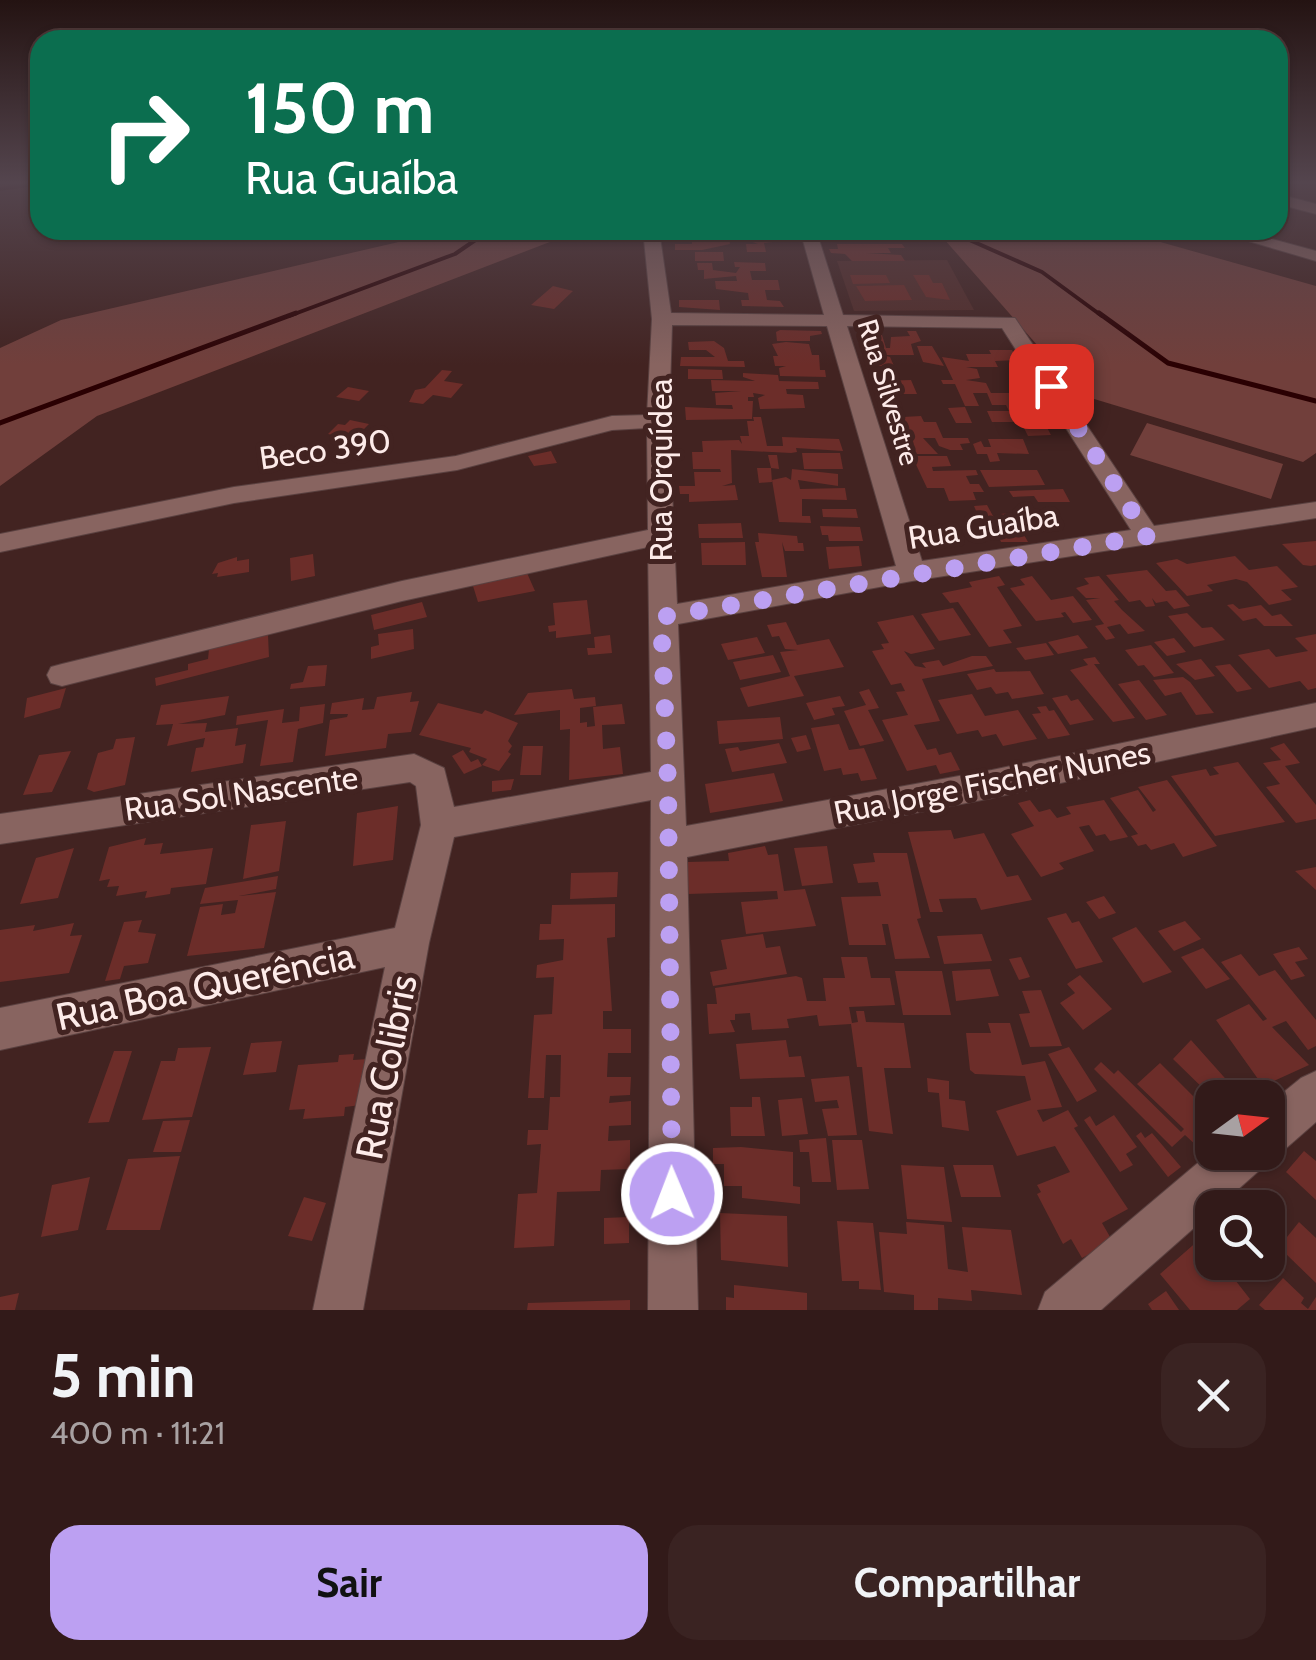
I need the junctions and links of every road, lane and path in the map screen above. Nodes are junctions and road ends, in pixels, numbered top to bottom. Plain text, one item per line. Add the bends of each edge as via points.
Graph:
1 (652, 243) edge
2 (812, 243) edge
3 (1268, 243) edge
4 (1316, 256) edge
5 (662, 318) junction
6 (836, 319) junction
7 (658, 421) junction
8 (1316, 510) edge
9 (660, 536) junction
10 (1148, 536) junction
11 (0, 543) edge
12 (912, 572) junction
13 (661, 617) junction
14 (62, 675) dead end
15 (1316, 715) edge
16 (668, 783) junction
17 (439, 826) junction
18 (0, 829) edge
19 (668, 845) junction
20 (410, 943) junction
21 (0, 1028) edge
22 (1316, 1092) edge
23 (1285, 1119) edge
24 (1225, 1170) edge
25 (338, 1310) edge
26 (673, 1310) edge
27 (1062, 1310) edge

1 - 5 street, Rua Orquídea
2 - 6 street, Rua Silvestre
3 - 4 street
5 - 6 street
5 - 7 street, Rua Orquídea
6 - 10 street via 1008,322
6 - 12 street, Rua Silvestre
7 - 9 street, Rua Orquídea
7 - 11 street, Beco 390 via 612,423 457,462 234,494
8 - 10 street, Rua Guaíba
9 - 13 street, Rua Orquídea
9 - 14 street
10 - 12 street, Rua Guaíba
12 - 13 street, Rua Guaíba
13 - 16 street, Rua Orquídea
15 - 19 street, Rua Jorge Fischer Nunes
16 - 17 street
16 - 19 street, Rua Orquídea
17 - 18 street, Rua Sol Nascente via 432,778 414,768
17 - 20 street, Rua Colibris
19 - 26 street, Rua Orquídea
20 - 21 street, Rua Boa Querência
20 - 25 street, Rua Colibris
22 - 23 street
24 - 27 street

